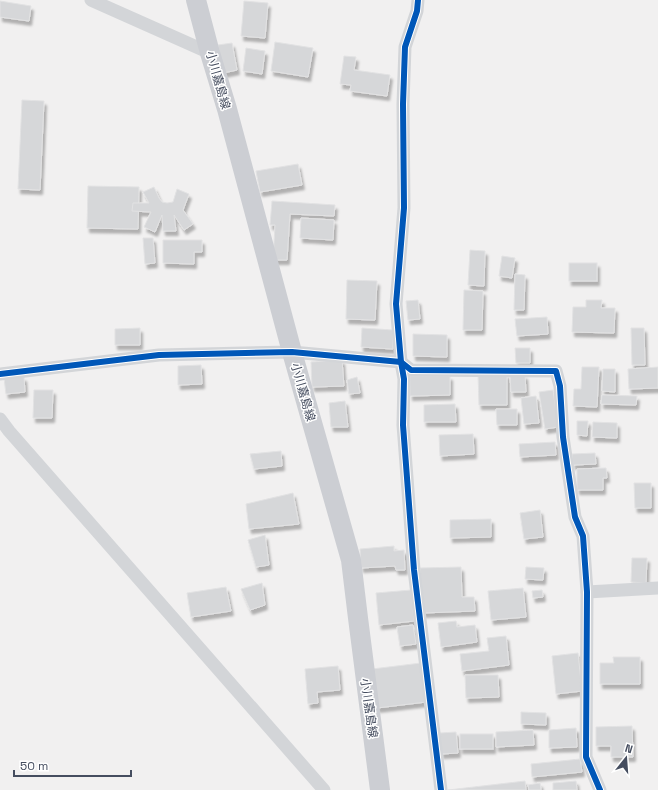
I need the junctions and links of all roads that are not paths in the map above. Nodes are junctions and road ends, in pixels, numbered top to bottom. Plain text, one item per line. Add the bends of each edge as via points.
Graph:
1 (91, 0) edge
2 (196, 0) edge
3 (418, 0) edge
4 (210, 53) junction
5 (292, 352) junction
6 (401, 362) junction
7 (0, 374) edge
8 (0, 419) edge
9 (658, 588) edge
10 (587, 592) junction
11 (324, 790) edge
12 (380, 790) edge
13 (441, 790) edge
14 (600, 790) edge

1 - 4 street
2 - 4 main road, 小川嘉島線
3 - 6 street via 405,47 404,208 396,304
4 - 5 main road, 小川嘉島線
5 - 6 street
5 - 7 street via 159,355
5 - 12 main road, 小川嘉島線 via 351,560
6 - 10 street via 411,370 556,371 560,386 563,437 575,517 583,536
6 - 13 street via 414,570
8 - 11 street
9 - 10 street
10 - 14 street via 586,757

